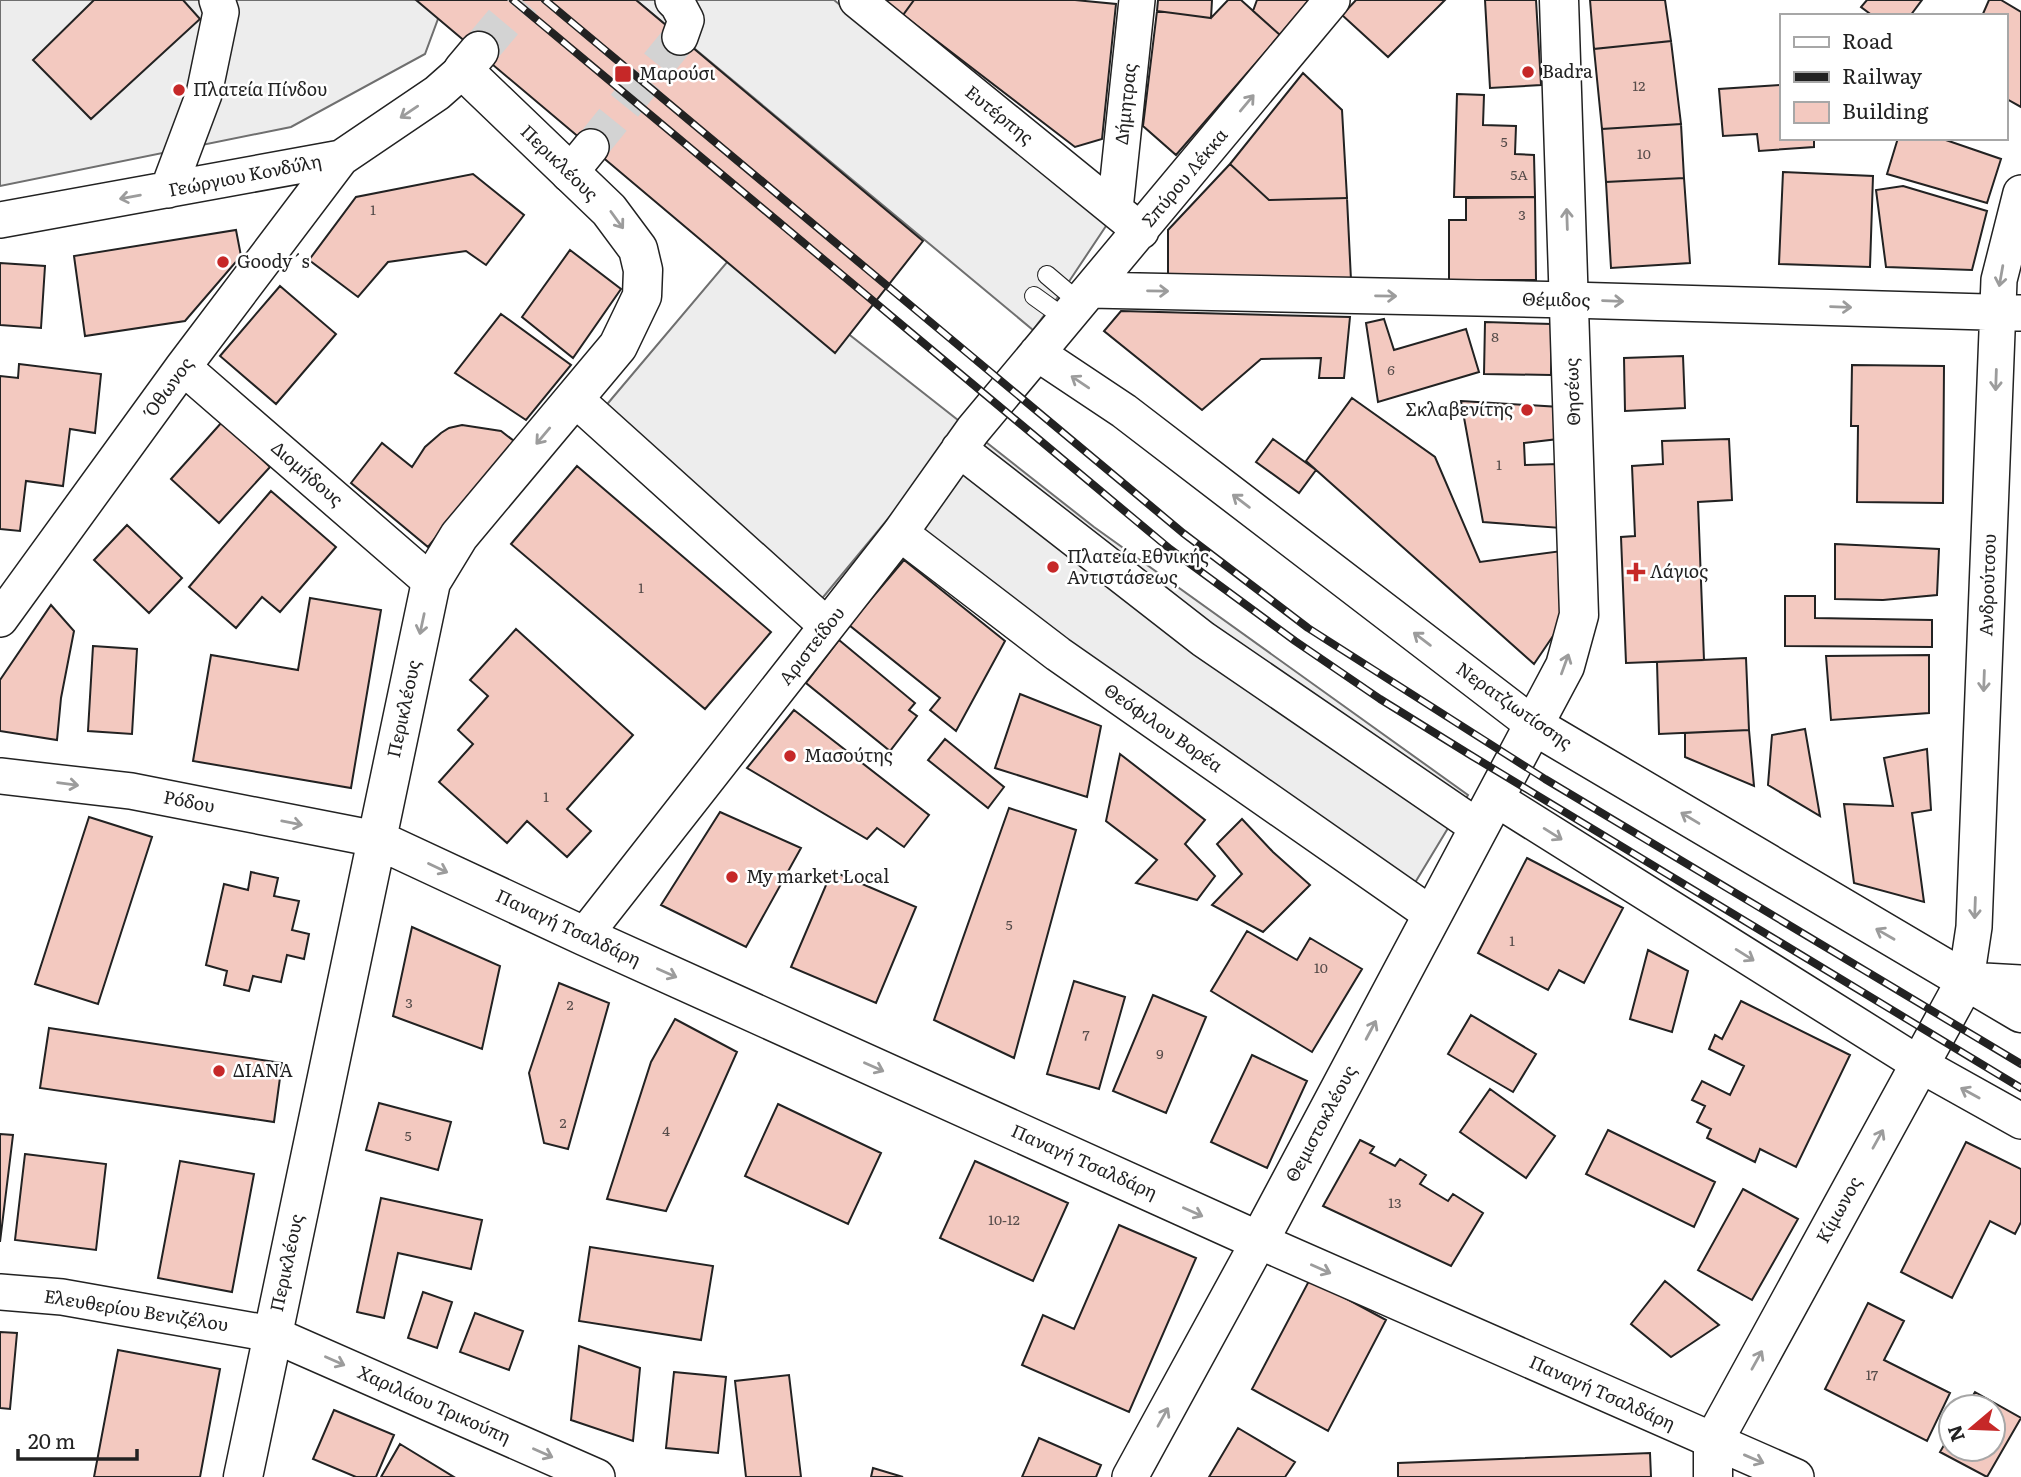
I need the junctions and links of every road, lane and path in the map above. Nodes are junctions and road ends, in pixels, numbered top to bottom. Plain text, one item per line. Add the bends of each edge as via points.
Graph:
1 (217, 0) edge
2 (673, 0) edge
3 (857, 0) edge
4 (1137, 0) edge
5 (1332, 0) edge
6 (1559, 0) edge
7 (680, 37) tunnel mouth
8 (471, 61) joint
9 (341, 158) junction
10 (168, 190) junction
11 (2021, 193) edge
12 (1115, 209) junction
13 (0, 220) edge
14 (1141, 231) junction
15 (1047, 275) dead end
16 (1034, 296) dead end
17 (1570, 300) junction
18 (1079, 304) junction
19 (2010, 312) edge
20 (1037, 353) junction
21 (183, 367) junction
22 (574, 398) junction
23 (959, 449) junction
24 (900, 533) junction
25 (431, 582) junction
26 (0, 619) edge
27 (827, 626) junction
28 (1535, 726) junction
29 (0, 776) edge
30 (1494, 798) junction
31 (376, 839) junction
32 (1432, 915) junction
33 (584, 936) junction
34 (1966, 980) junction
35 (2021, 983) edge
36 (2021, 1013) edge
37 (1919, 1063) junction
38 (2021, 1122) edge
39 (1259, 1241) junction
40 (0, 1292) edge
41 (272, 1334) junction
42 (1713, 1459) edge
43 (243, 1477) edge
44 (597, 1477) edge
45 (1130, 1477) edge
46 (1796, 1477) edge

1 - 10 street via 221,12 204,94
2 - 7 street via 686,20
3 - 12 street, Ευτέρπης
4 - 12 street, Δήμητρας
14 -> 5 street, Σπύρου Λέκκα
17 -> 6 main road, Θησέως
8 -> 9 street, Γεώργιου Κονδύλη via 437,93
8 -> 22 main road, Περικλέους via 580,160 638,249 642,296 618,346
9 - 10 street, Γεώργιου Κονδύλη
9 - 21 street, Όθωνος
10 -> 13 street, Γεώργιου Κονδύλη
11 -> 19 street, Ανδρούτσου via 1999,280
12 - 14 street, Ευτέρπης
14 - 18 street, Σπύρου Λέκκα
15 - 18 lane
16 - 18 lane
18 -> 17 street, Θέμιδος
17 -> 19 street, Θέμιδος
28 -> 17 main road, Θησέως via 1565,666 1579,615
18 - 20 street, Σπύρου Λέκκα
19 -> 34 street, Ανδρούτσου via 1974,927
20 - 23 street, Αριστείδου
28 -> 20 street, Νερατζιωτίσσης via 1124,411
21 - 25 street, Διομήδους
21 - 26 street, Όθωνος
22 -> 25 main road, Περικλέους via 459,536
22 - 27 street
23 - 24 street, Αριστείδου
23 - 30 street via 1203,639
24 - 27 street, Αριστείδου
24 - 32 street, Θεόφιλου Βορέα via 1058,654
25 -> 31 main road, Περικλέους
27 - 33 street, Αριστείδου
28 - 30 main road, Θησέως
34 -> 28 main road, Νερατζιωτίσσης
29 -> 31 street, Ρόδου via 131,791
30 - 32 main road, Θεμιστοκλέους
30 -> 37 street
31 -> 33 main road, Παναγή Τσαλδάρη
31 - 41 main road, Περικλέους
39 -> 32 main road, Θεμιστοκλέους
33 -> 39 main road, Παναγή Τσαλδάρη
34 - 35 street
34 - 36 main road, Νερατζιωτίσσης
34 - 37 main road, Κίμωνος
38 -> 37 street
42 -> 37 main road, Κίμωνος
39 -> 42 street, Παναγή Τσαλδάρη
45 -> 39 street, Θεμιστοκλέους
40 - 41 street, Ελευθερίου Βενιζέλου via 62,1297
41 - 43 main road, Περικλέους
41 -> 44 street, Χαριλάου Τρικούπη
42 -> 46 street, Παναγή Τσαλδάρη

